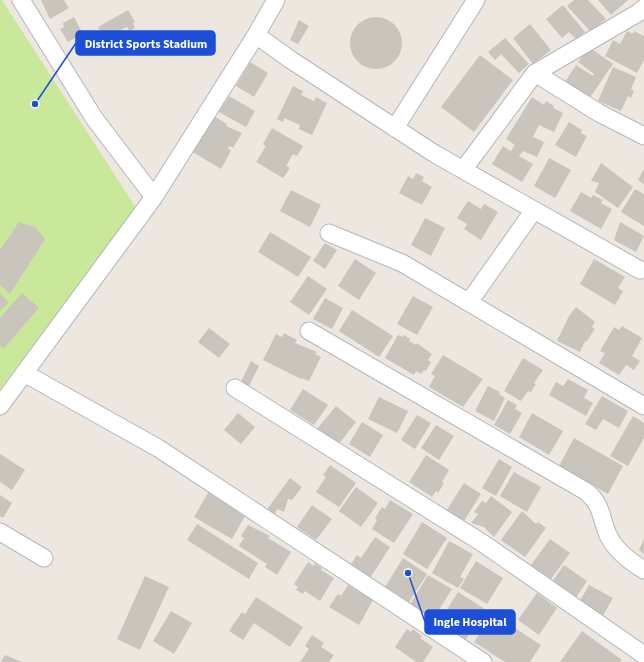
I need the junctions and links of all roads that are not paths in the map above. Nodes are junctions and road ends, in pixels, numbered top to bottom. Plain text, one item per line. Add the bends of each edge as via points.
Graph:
1 (21, 0) edge
2 (276, 0) edge
3 (476, 0) edge
4 (642, 12) edge
5 (256, 35) junction
6 (535, 73) junction
7 (395, 128) junction
8 (644, 136) edge
9 (463, 170) junction
10 (154, 197) junction
11 (534, 210) junction
12 (329, 233) dead end
13 (643, 268) edge
14 (469, 302) junction
15 (309, 331) dead end
16 (24, 373) junction
17 (235, 388) dead end
18 (0, 406) edge
19 (644, 406) edge
20 (0, 532) edge
21 (44, 558) dead end
22 (644, 570) edge
23 (644, 655) edge
24 (483, 662) edge

1 - 10 street via 94,118
2 - 5 street
3 - 7 street
4 - 6 street
5 - 7 street
5 - 10 street
6 - 8 street via 599,113
6 - 9 street
7 - 9 street
9 - 11 street
10 - 16 street
11 - 13 street
11 - 14 street
12 - 14 street via 402,263
14 - 19 street
15 - 22 street via 588,492 600,507 606,532 613,544 630,562
16 - 18 street
16 - 24 street via 158,448
17 - 23 street via 484,544
20 - 21 street

